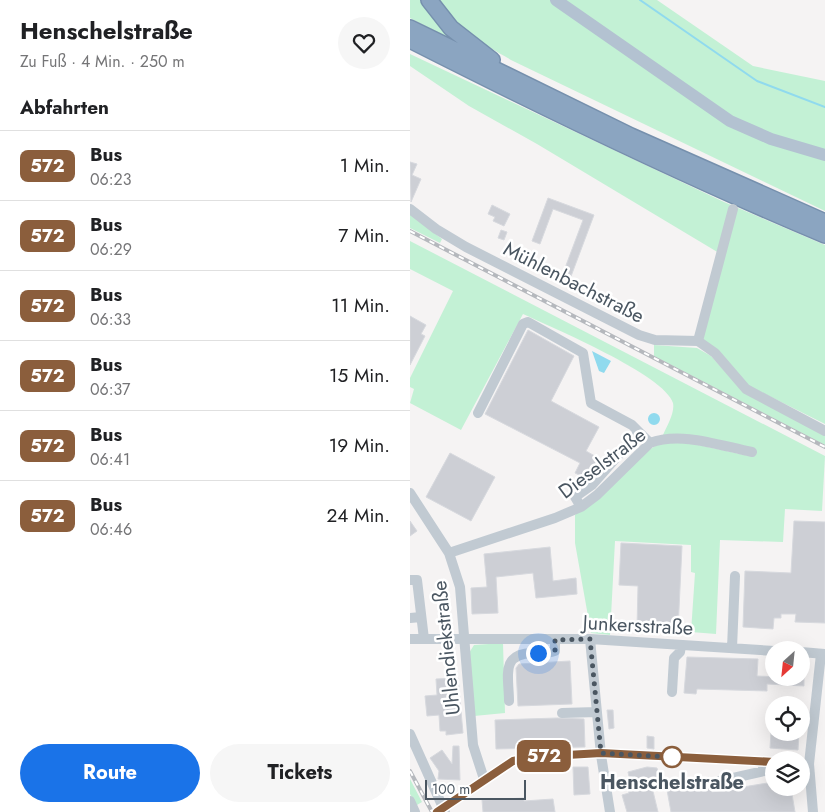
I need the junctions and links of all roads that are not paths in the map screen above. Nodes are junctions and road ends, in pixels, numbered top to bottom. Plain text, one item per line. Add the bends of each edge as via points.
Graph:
1 (429, 0) edge
2 (556, 0) edge
3 (410, 28) edge
4 (410, 40) edge
5 (534, 90) junction
6 (825, 155) edge
7 (410, 209) edge
8 (733, 209) dead end
9 (825, 222) edge
10 (825, 235) edge
11 (698, 341) junction
12 (478, 413) dead end
13 (825, 431) edge
14 (639, 432) junction
15 (650, 443) junction
16 (752, 452) dead end
17 (410, 493) edge
18 (580, 506) junction
19 (450, 553) junction
20 (735, 576) dead end
21 (410, 580) edge
22 (421, 617) junction
23 (410, 618) edge
24 (410, 638) edge
25 (424, 639) junction
26 (590, 639) junction
27 (465, 640) junction
28 (518, 640) junction
29 (555, 640) junction
30 (681, 645) junction
31 (732, 648) junction
32 (765, 650) edge
33 (810, 653) edge
34 (523, 654) junction
35 (823, 654) edge
36 (672, 692) dead end
37 (509, 701) dead end
38 (597, 712) junction
39 (562, 713) dead end
40 (410, 734) edge
41 (807, 751) edge
42 (601, 753) junction
43 (762, 762) joint
44 (484, 779) junction
45 (720, 781) dead end
46 (810, 794) edge
47 (410, 801) edge
48 (442, 811) edge
49 (415, 812) edge
50 (610, 812) edge
51 (813, 812) edge

1 - 5 highway via 458,34
2 - 6 main road via 730,122 771,139
3 - 5 highway
4 - 10 highway via 552,112
5 - 9 highway
7 - 11 street, Mühlenbachstraße via 466,247 639,335 655,340
8 - 11 street
11 - 13 street via 715,353 746,389
12 - 14 street via 523,324 528,322 583,353 591,403
14 - 15 street
14 - 18 street via 592,485 575,498
15 - 16 street, Dieselstraße via 679,438
15 - 18 street, Dieselstraße via 597,495
17 - 19 street, Uhlendiekstraße
18 - 19 street, Dieselstraße
19 - 27 street, Uhlendiekstraße via 460,587
20 - 31 street
21 - 22 street via 417,580
22 - 23 street
22 - 25 street
24 - 25 street, Junkersstraße
25 - 27 street, Junkersstraße
26 - 29 street, Junkersstraße
26 - 30 street, Junkersstraße
26 - 38 street
27 - 28 street, Junkersstraße
27 - 44 street, Uhlendiekstraße via 473,745
28 - 29 street, Junkersstraße
28 - 34 street
29 - 34 street via 555,651
30 - 31 street, Junkersstraße
30 - 36 street via 674,658
31 - 32 street, Junkersstraße
33 - 35 street
34 - 37 street via 514,656 508,666
35 - 41 street
38 - 39 street
38 - 42 street
40 - 48 street
42 - 43 street
42 - 44 street via 513,761
42 - 50 street
43 - 45 street via 764,771
44 - 48 street
46 - 51 street
47 - 49 street

